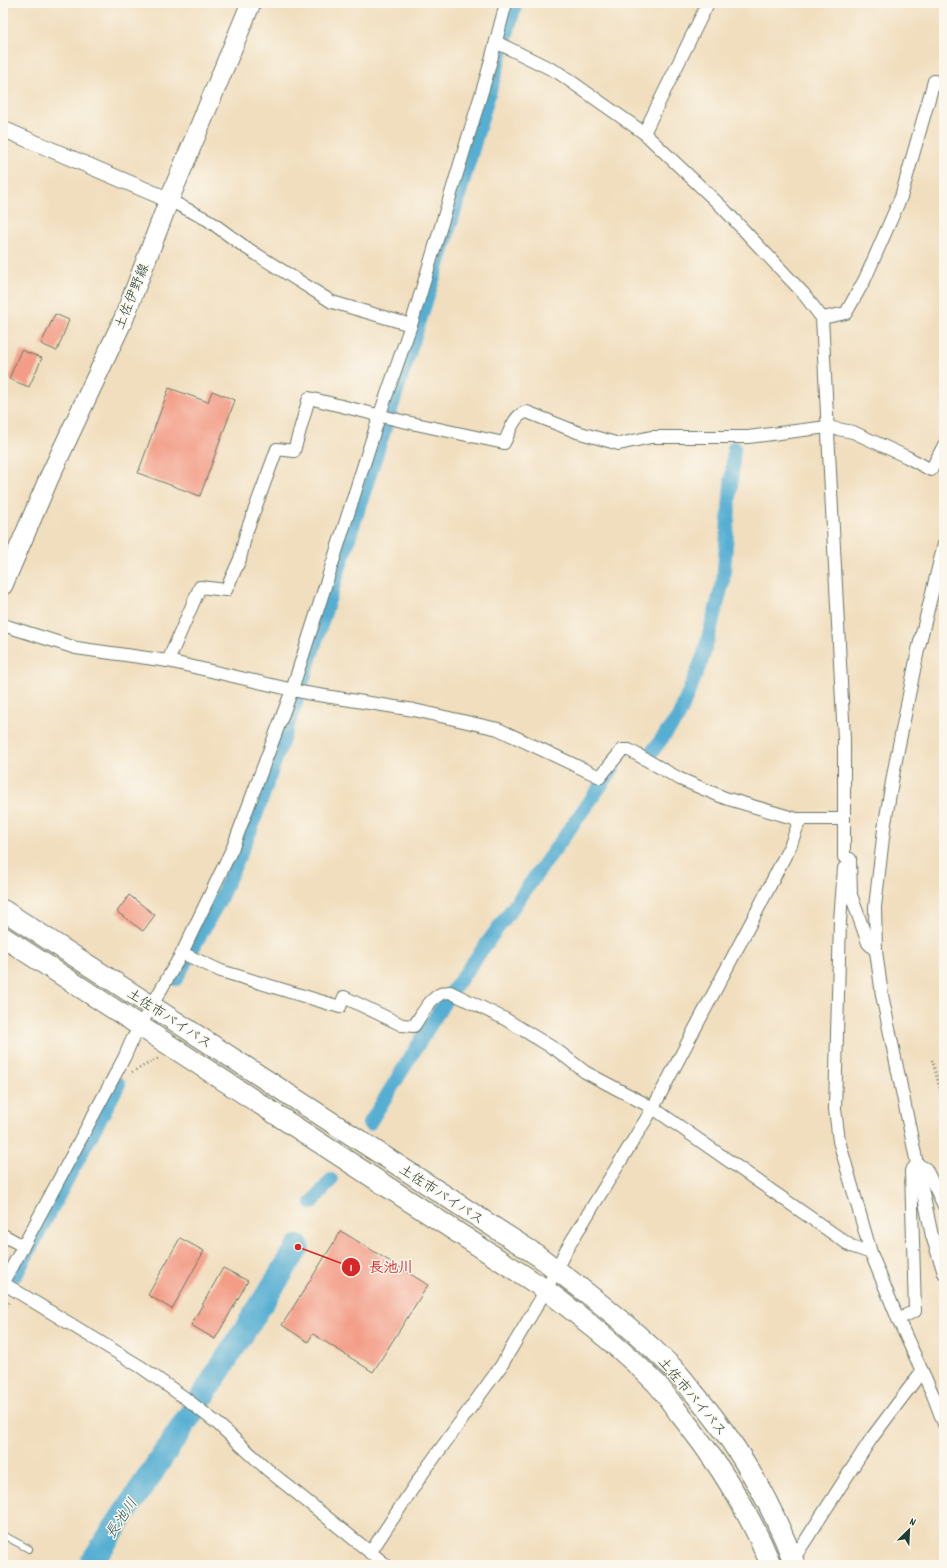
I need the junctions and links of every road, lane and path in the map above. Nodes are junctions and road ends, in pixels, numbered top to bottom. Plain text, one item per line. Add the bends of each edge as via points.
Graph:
1 (251, 3) edge
2 (506, 3) edge
3 (708, 3) edge
4 (498, 43) junction
5 (944, 86) edge
6 (3, 129) edge
7 (644, 133) junction
8 (169, 200) junction
9 (822, 318) junction
10 (411, 325) junction
11 (385, 416) junction
12 (827, 427) junction
13 (944, 445) edge
14 (944, 544) edge
15 (3, 585) edge
16 (3, 625) edge
17 (168, 661) junction
18 (297, 691) junction
19 (844, 819) junction
20 (800, 820) junction
21 (844, 857) junction
22 (3, 910) edge
23 (3, 937) edge
24 (876, 951) junction
25 (188, 955) junction
26 (151, 1006) junction
27 (140, 1026) junction
28 (160, 1058) dead end
29 (932, 1060) dead end
30 (128, 1078) dead end
31 (944, 1103) edge
32 (652, 1108) junction
33 (917, 1164) junction
34 (944, 1206) edge
35 (3, 1235) edge
36 (23, 1246) junction
37 (871, 1253) junction
38 (556, 1269) junction
39 (944, 1273) edge
40 (3, 1283) edge
41 (15, 1290) junction
42 (546, 1290) junction
43 (3, 1314) edge
44 (898, 1320) junction
45 (922, 1371) junction
46 (944, 1424) edge
47 (3, 1535) edge
48 (30, 1549) dead end
49 (370, 1552) junction
50 (792, 1564) edge
51 (386, 1565) edge
52 (771, 1565) edge

1 - 8 main road, 土佐伊野線
2 - 4 street
3 - 7 street
4 - 7 street via 559,73
4 - 10 street
5 - 9 street via 934,82 901,197 865,279 846,313
6 - 8 street
7 - 9 street via 722,207 803,293
8 - 10 street via 208,220 245,247 332,302
8 - 15 main road, 土佐伊野線 via 124,318 49,478
9 - 12 street
10 - 11 street
11 - 12 street via 504,442 517,417 527,412 577,432 619,444 651,436 748,437
11 - 17 street via 309,398 294,451 277,449 246,533 240,559 226,590 200,587
11 - 18 street
12 - 13 street via 853,432 931,470
12 - 19 street via 843,731
14 - 24 street via 918,650 885,821 875,907
16 - 17 street via 76,648
17 - 18 street
18 - 20 street via 414,710 498,729 600,777 622,750 628,750 680,779 725,798
18 - 25 street
19 - 20 street
19 - 21 street
20 - 32 street via 791,844 757,911
21 - 24 street via 850,859 851,895 868,943
21 - 37 street via 835,1109 839,1141
22 - 26 highway, 土佐市バイパス
23 - 27 highway, 土佐市バイパス
24 - 33 street via 882,995
25 - 26 street
25 - 32 street via 221,971 340,1007 344,997 402,1025 414,1026 434,998 450,992 505,1019 558,1051 585,1072
26 - 27 street
26 - 38 highway, 土佐市バイパス
27 - 36 street
27 - 42 highway, 土佐市バイパス
28 - 30 path via 132,1071
29 - 31 path
32 - 37 street via 851,1246
32 - 38 street
33 - 34 street via 926,1169
33 - 39 street via 932,1236
33 - 44 street via 911,1171 915,1311
35 - 36 street
36 - 40 street
37 - 44 street
38 - 42 street
38 - 50 highway, 土佐市バイパス via 605,1306 669,1364 718,1421 754,1477 782,1530
40 - 41 street
41 - 43 path
41 - 49 street via 141,1367 185,1398 268,1470
42 - 49 street via 501,1366 423,1473
42 - 52 highway, 土佐市バイパス via 591,1325 656,1384 701,1440 733,1488 761,1539
44 - 45 street
45 - 46 street
45 - 50 street via 871,1439
47 - 48 lane
49 - 51 street

